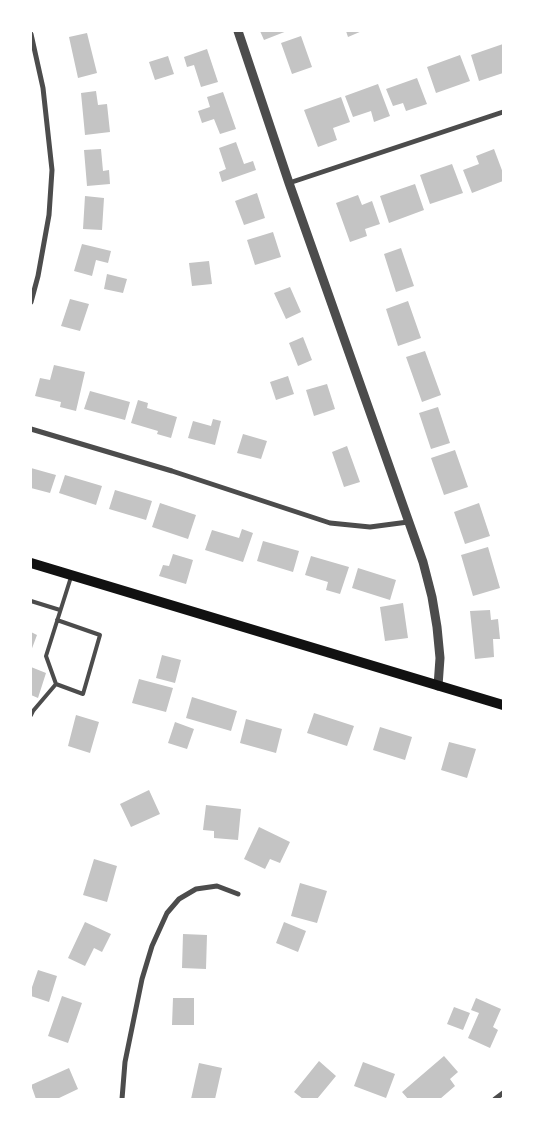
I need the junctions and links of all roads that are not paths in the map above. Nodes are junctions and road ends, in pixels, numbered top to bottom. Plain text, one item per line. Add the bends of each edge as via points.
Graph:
1 (238, 31) edge
2 (31, 34) edge
3 (503, 112) edge
4 (289, 184) junction
5 (31, 302) edge
6 (31, 429) edge
7 (408, 522) junction
8 (31, 563) edge
9 (72, 575) junction
10 (31, 601) edge
11 (60, 610) junction
12 (58, 620) junction
13 (56, 684) junction
14 (438, 686) junction
15 (503, 706) edge
16 (31, 715) edge
17 (238, 894) dead end
18 (503, 1093) edge
19 (122, 1099) edge
20 (495, 1099) edge

1 - 4 street
2 - 5 street via 43,88 52,170 49,215
3 - 4 street
4 - 7 street
6 - 7 street via 330,523 370,527
7 - 14 street via 432,596 440,658
8 - 9 main road
9 - 11 lane
9 - 14 main road
10 - 11 lane
11 - 12 lane
12 - 13 lane via 46,656
12 - 13 lane via 100,635 84,694
13 - 16 lane
14 - 15 main road
17 - 19 street via 217,886 196,890 178,899 167,913 142,979 125,1062
18 - 20 street

